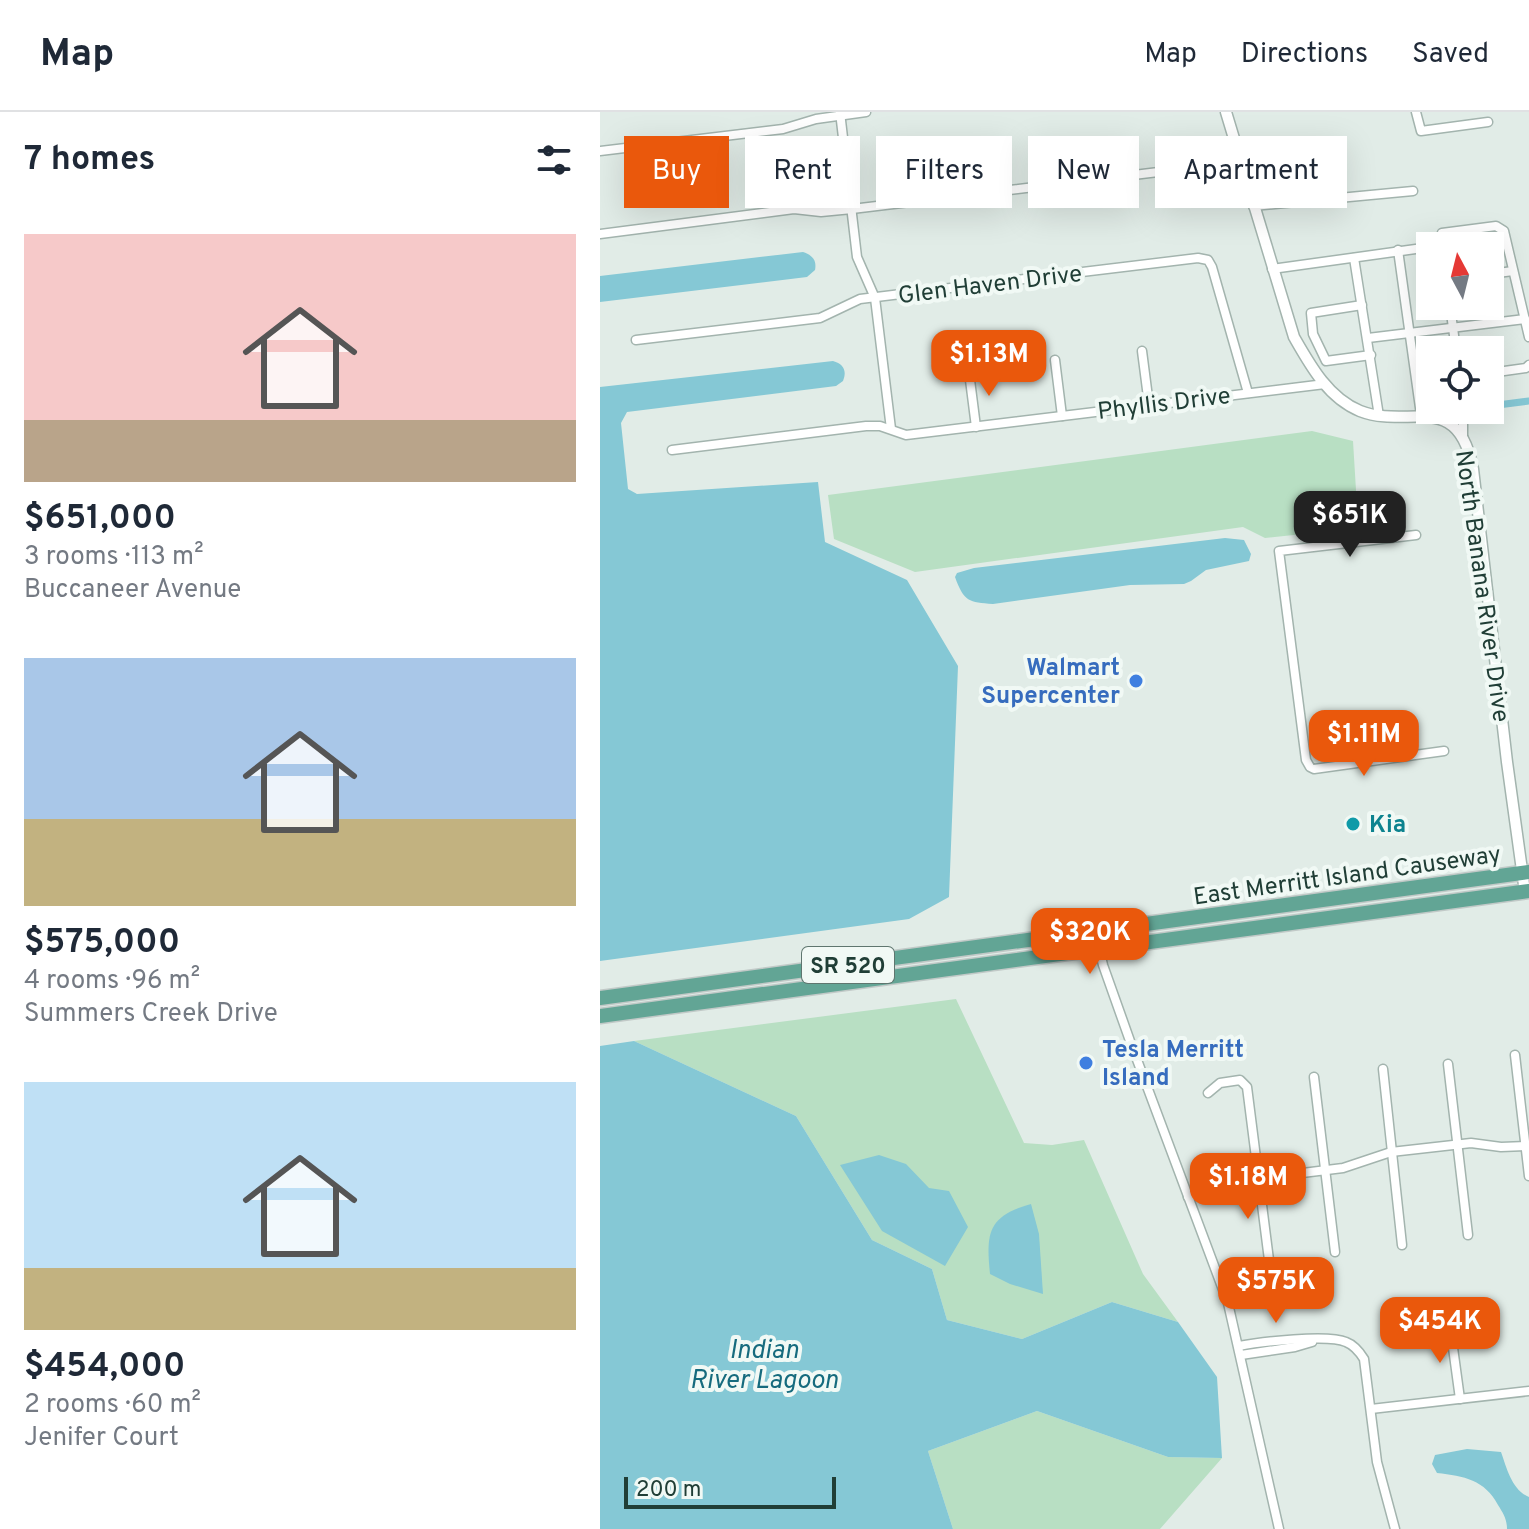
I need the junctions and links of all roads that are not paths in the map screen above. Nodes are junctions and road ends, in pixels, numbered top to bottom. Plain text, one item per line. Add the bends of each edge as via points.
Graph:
1 (866, 112) edge
2 (1226, 112) edge
3 (1416, 112) edge
4 (840, 114) edge
5 (1488, 122) dead end
6 (1233, 136) edge
7 (600, 151) edge
8 (1155, 172) edge
9 (1413, 191) dead end
10 (1347, 197) edge
11 (1254, 208) edge
12 (852, 209) junction
13 (1450, 232) edge
14 (600, 234) edge
15 (1416, 248) edge
16 (1398, 250) junction
17 (1354, 258) junction
18 (1272, 269) junction
19 (1513, 271) junction
20 (1504, 272) edge
21 (875, 298) junction
22 (1362, 305) junction
23 (1525, 319) junction
24 (1452, 320) edge
25 (1453, 328) junction
26 (1410, 333) junction
27 (1454, 336) edge
28 (1529, 337) edge
29 (1368, 338) junction
30 (636, 340) dead end
31 (1142, 351) dead end
32 (1371, 355) junction
33 (1055, 360) dead end
34 (1527, 367) edge
35 (1504, 371) edge
36 (969, 372) dead end
37 (1416, 378) edge
38 (1325, 384) junction
39 (1248, 393) junction
40 (1149, 405) junction
41 (1416, 415) edge
42 (1062, 416) junction
43 (1379, 416) junction
44 (1447, 424) edge
45 (1463, 424) edge
46 (976, 427) junction
47 (891, 429) junction
48 (1463, 437) junction
49 (672, 450) dead end
50 (1416, 535) dead end
51 (1444, 751) dead end
52 (1526, 872) edge
53 (1527, 892) edge
54 (1095, 931) junction
55 (1099, 950) junction
56 (600, 998) edge
57 (600, 1016) edge
58 (1515, 1055) dead end
59 (1448, 1064) dead end
60 (1383, 1069) dead end
61 (1314, 1077) dead end
62 (1208, 1093) dead end
63 (1458, 1144) junction
64 (1527, 1146) edge
65 (1391, 1152) junction
66 (1325, 1171) junction
67 (1529, 1176) edge
68 (1259, 1179) junction
69 (1188, 1197) junction
70 (1468, 1235) dead end
71 (1402, 1245) dead end
72 (1335, 1252) dead end
73 (1269, 1260) dead end
74 (1447, 1324) dead end
75 (1240, 1350) junction
76 (1529, 1391) edge
77 (1460, 1399) junction
78 (1371, 1409) junction
79 (1279, 1529) edge
80 (1395, 1529) edge

1 - 4 street
2 - 6 street, North Banana River Drive
3 - 5 street via 1421,131
4 - 7 street via 783,129
4 - 12 street
8 - 12 street
9 - 10 street
11 - 18 street, North Banana River Drive
12 - 14 street via 794,209
12 - 21 street via 857,257
13 - 19 street via 1496,226 1508,240
15 - 16 street
16 - 17 street
16 - 26 street
17 - 18 street
17 - 22 street
18 - 38 street, North Banana River Drive via 1294,337
19 - 20 street
19 - 23 street
21 - 30 street, Glen Haven Drive via 860,299 820,318
21 - 39 street, Glen Haven Drive via 1204,258 1212,267
21 - 47 street
22 - 29 street
22 - 32 street via 1311,313 1313,334 1326,361
23 - 25 street
23 - 28 street
24 - 25 street
25 - 26 street
25 - 27 street
26 - 29 street
26 - 37 street
29 - 32 street
31 - 40 street
32 - 43 street
33 - 42 street
34 - 35 street
36 - 46 street
38 - 39 street, Phyllis Drive
38 - 43 street, North Banana River Drive via 1358,410
39 - 40 street, Phyllis Drive
40 - 42 street, Phyllis Drive
41 - 43 street, North Banana River Drive
42 - 46 street, Phyllis Drive
44 - 48 street, North Banana River Drive
45 - 48 street
46 - 47 street, Phyllis Drive via 906,435
47 - 49 street, Phyllis Drive via 866,426
48 - 52 street, North Banana River Drive via 1473,469
50 - 51 street via 1279,551 1306,760 1314,769
52 - 53 street, North Banana River Drive
52 - 54 main road, East Merritt Island Causeway / SR 520
53 - 55 main road, East Merritt Island Causeway / SR 520
54 - 55 street
54 - 56 main road, East Merritt Island Causeway / SR 520
55 - 57 main road, East Merritt Island Causeway / SR 520
55 - 69 street
58 - 64 street
59 - 63 street
60 - 65 street
61 - 66 street
62 - 68 street via 1220,1083 1240,1080 1247,1087
63 - 64 street
63 - 65 street
63 - 70 street
64 - 67 street
65 - 66 street
65 - 71 street
66 - 68 street
66 - 72 street
68 - 69 street
68 - 73 street
69 - 75 street
74 - 77 street
75 - 78 street via 1293,1339 1343,1340 1364,1359
75 - 79 street
76 - 77 street
77 - 78 street
78 - 80 street via 1377,1462

